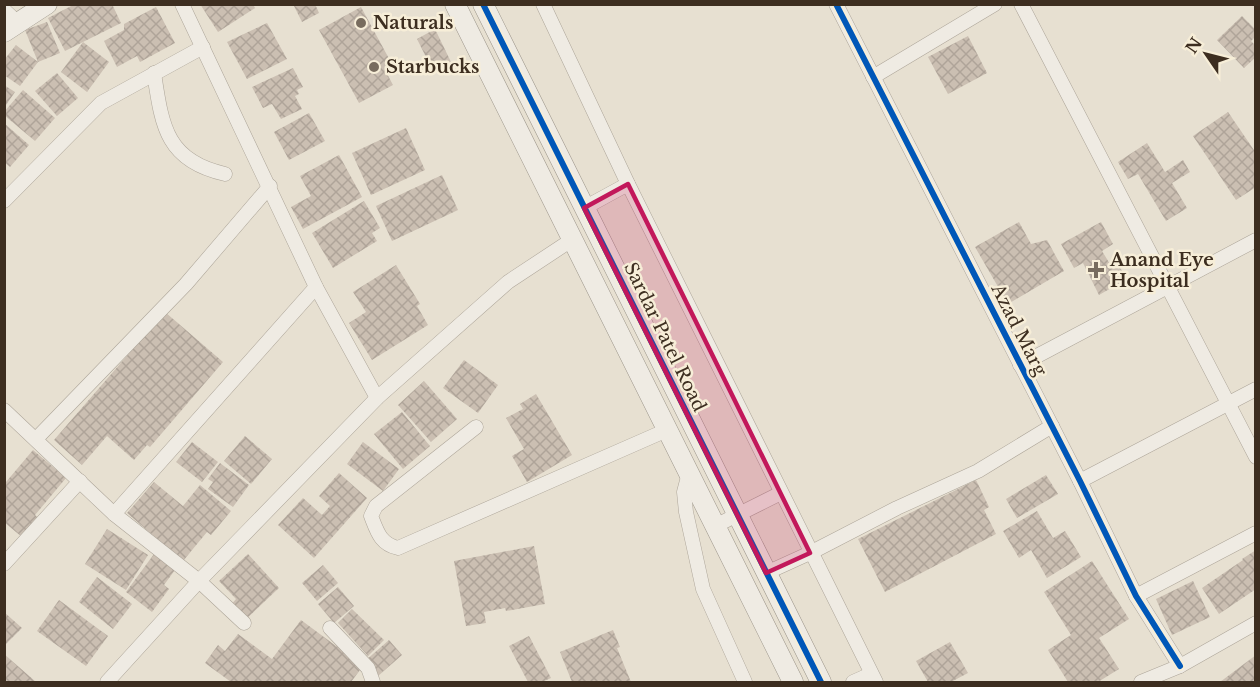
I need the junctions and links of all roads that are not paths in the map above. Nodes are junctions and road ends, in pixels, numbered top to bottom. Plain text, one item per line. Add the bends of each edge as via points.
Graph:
1 (47, 4) edge
2 (182, 4) edge
3 (455, 4) edge
4 (483, 4) edge
5 (543, 4) edge
6 (836, 4) edge
7 (995, 4) edge
8 (1021, 4) edge
9 (9, 22) edge
10 (202, 47) junction
11 (154, 74) junction
12 (873, 77) junction
13 (225, 174) dead end
14 (628, 184) junction
15 (270, 186) junction
16 (4, 201) edge
17 (584, 208) junction
18 (573, 239) junction
19 (1256, 240) edge
20 (1167, 286) junction
21 (316, 287) junction
22 (1020, 365) junction
23 (1256, 389) edge
24 (377, 398) junction
25 (1228, 404) junction
26 (4, 410) edge
27 (1052, 426) junction
28 (476, 427) dead end
29 (667, 429) junction
30 (36, 440) junction
31 (1256, 457) edge
32 (719, 479) junction
33 (1080, 481) junction
34 (80, 482) junction
35 (693, 482) junction
36 (781, 493) junction
37 (114, 514) junction
38 (738, 516) junction
39 (715, 526) junction
40 (1256, 533) edge
41 (810, 553) junction
42 (4, 564) edge
43 (766, 573) junction
44 (199, 581) junction
45 (1136, 596) junction
46 (244, 623) dead end
47 (1256, 623) edge
48 (330, 628) dead end
49 (1180, 666) junction
50 (874, 678) edge
51 (107, 682) edge
52 (373, 682) edge
53 (745, 682) edge
54 (793, 682) edge
55 (821, 682) edge
56 (853, 682) edge
57 (1141, 682) edge
58 (1165, 682) edge

1 - 9 street
2 - 10 street
3 - 18 street
4 - 17 street, Sardar Patel Road
5 - 14 street
6 - 12 street, Azad Marg
7 - 12 street
8 - 20 street
10 - 11 street
10 - 15 street
11 - 13 street via 160,114 171,142 189,160
11 - 16 street via 101,103
12 - 22 street, Azad Marg
14 - 17 street
14 - 36 street
15 - 21 street
15 - 30 street via 186,284
17 - 32 street, Sardar Patel Road
18 - 24 street via 508,282
18 - 29 street
19 - 20 street
20 - 22 street
20 - 25 street
21 - 24 street
21 - 37 street
22 - 27 street, Azad Marg
23 - 25 street
24 - 44 street
25 - 31 street
25 - 33 street
26 - 30 street
27 - 33 street, Azad Marg
27 - 41 street via 978,471
28 - 29 street via 376,506 371,516 380,538 390,546 398,548
29 - 35 street
30 - 34 street
32 - 35 street
32 - 38 street, Sardar Patel Road
33 - 45 street, Azad Marg
34 - 37 street
34 - 42 street
35 - 39 street
35 - 53 street via 684,492 703,589
36 - 38 street
36 - 41 street
37 - 44 street
38 - 39 street
38 - 43 street, Sardar Patel Road
39 - 54 street
40 - 45 street
41 - 43 street
41 - 50 street
43 - 55 street, Sardar Patel Road
44 - 46 street
44 - 51 street
45 - 49 street, Azad Marg
47 - 49 street
48 - 52 street via 368,668
49 - 57 street
49 - 58 street
50 - 56 street

